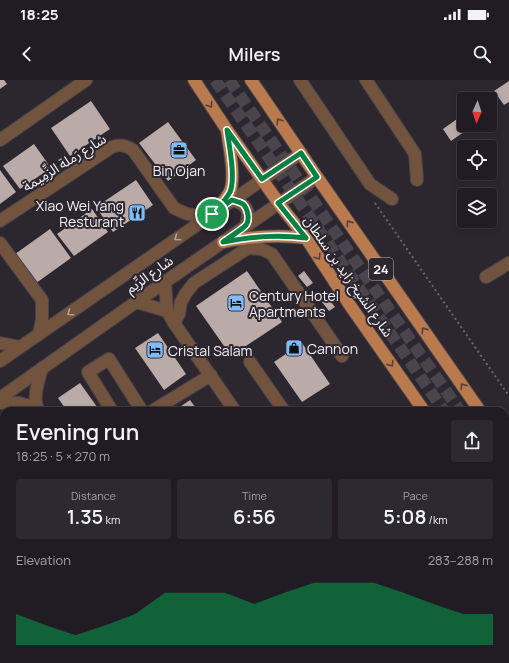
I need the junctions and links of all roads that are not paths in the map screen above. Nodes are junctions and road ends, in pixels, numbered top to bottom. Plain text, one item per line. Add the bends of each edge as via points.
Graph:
1 (86, 80) edge
2 (194, 80) edge
3 (251, 80) edge
4 (300, 80) edge
5 (366, 80) edge
6 (227, 130) junction
7 (0, 140) edge
8 (301, 153) junction
9 (317, 177) junction
10 (262, 179) junction
11 (417, 180) dead end
12 (392, 199) dead end
13 (232, 200) junction
14 (278, 203) junction
15 (212, 214) junction
16 (0, 221) edge
17 (246, 225) junction
18 (306, 238) junction
19 (223, 242) junction
20 (0, 243) edge
21 (509, 263) edge
22 (486, 277) dead end
23 (165, 282) junction
24 (136, 302) junction
25 (167, 311) junction
26 (174, 323) junction
27 (39, 334) junction
28 (0, 343) edge
29 (20, 347) junction
30 (342, 356) dead end
31 (0, 361) edge
32 (250, 362) dead end
33 (42, 368) junction
34 (211, 375) junction
35 (0, 398) edge
36 (0, 403) edge
37 (29, 407) edge
38 (37, 407) edge
39 (110, 407) edge
40 (140, 407) edge
41 (159, 407) edge
42 (232, 407) edge
43 (280, 407) edge
44 (421, 407) edge
45 (477, 407) edge

1 - 7 street
2 -> 6 main road, شارع الشيخ زايد بن سلطان
8 -> 3 main road, 24
4 - 12 street via 370,184
5 - 11 street via 415,154
6 - 10 main road, شارع الشيخ زايد بن سلطان
6 - 15 main road via 232,184 222,203
8 - 9 main road, 24
8 - 10 street, شارع الرِّيم
9 - 14 street, شارع الرِّيم
45 -> 9 main road, 24
10 - 13 street, شارع الرِّيم
10 - 14 main road, شارع الشيخ زايد بن سلطان
13 - 15 street, شارع الرِّيم
13 - 17 street via 243,204 246,209
14 - 17 street, شارع الرِّيم
14 - 18 main road, شارع الشيخ زايد بن سلطان
15 - 16 street, شارع رَملة الزِّمِيمة via 187,214 174,208 133,150 117,145
15 -> 27 street, شارع الرِّيم
17 - 19 street, شارع الرِّيم
18 - 19 main road via 271,236
18 -> 44 main road, شارع الشيخ زايد بن سلطان
19 - 23 street, شارع الرِّيم
20 - 27 street via 42,300
21 - 22 street
23 - 24 street, شارع الرِّيم
23 - 25 street
24 - 25 street
24 - 33 street, شارع الرِّيم
25 - 26 street
26 - 30 street via 181,302 194,283 248,248 261,249 272,254
26 - 34 street
27 - 29 street, شارع الرِّيم
28 - 29 street
29 - 31 street, شارع الرِّيم
32 - 43 street
33 - 35 street, شارع الرِّيم
33 - 38 street via 35,397
34 - 41 street
34 - 42 street
36 - 37 street via 18,403
39 - 40 street via 88,372 110,359

